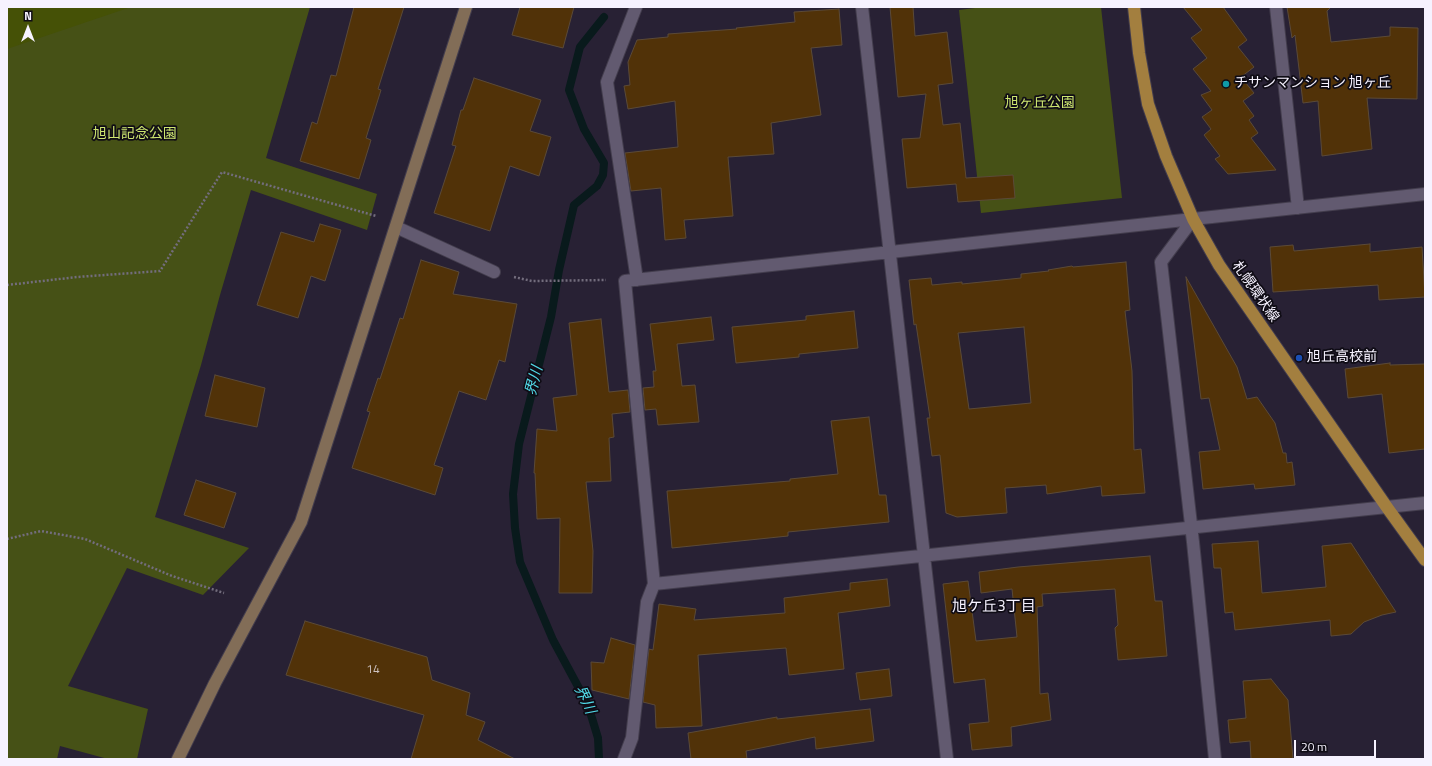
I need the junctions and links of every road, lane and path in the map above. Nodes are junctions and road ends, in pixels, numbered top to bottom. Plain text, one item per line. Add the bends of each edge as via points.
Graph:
1 (466, 7) edge
2 (624, 7) edge
3 (636, 7) edge
4 (640, 7) edge
5 (862, 7) edge
6 (1134, 7) edge
7 (1276, 7) edge
8 (1425, 194) edge
9 (1298, 208) junction
10 (376, 216) dead end
11 (1193, 219) junction
12 (396, 228) junction
13 (889, 253) junction
14 (494, 272) dead end
15 (607, 280) dead end
16 (637, 280) junction
17 (532, 281) dead end
18 (7, 285) edge
19 (1425, 503) edge
20 (1386, 506) junction
21 (1191, 528) junction
22 (7, 539) edge
23 (924, 555) junction
24 (1425, 560) edge
25 (654, 584) junction
26 (224, 593) dead end
27 (178, 759) edge
28 (624, 759) edge
29 (947, 759) edge
30 (1215, 759) edge

1 - 12 street
2 - 3 street
3 - 4 street
3 - 16 street via 606,82
5 - 13 street
6 - 11 main road, 札幌環状線 via 1148,104 1166,156
7 - 9 street
8 - 9 street
9 - 11 street
10 - 18 path via 222,172 160,271
11 - 13 street
11 - 20 main road, 札幌環状線 via 1218,265
11 - 21 street via 1161,262
12 - 14 street
12 - 27 street via 301,522 215,683
13 - 16 street
13 - 23 street
15 - 17 path
16 - 25 street via 625,281
19 - 20 street
20 - 21 street
20 - 24 main road, 札幌環状線
21 - 23 street
21 - 30 street
22 - 26 path via 41,531 85,539 172,576
23 - 25 street
23 - 29 street
25 - 28 street via 647,602 632,738

